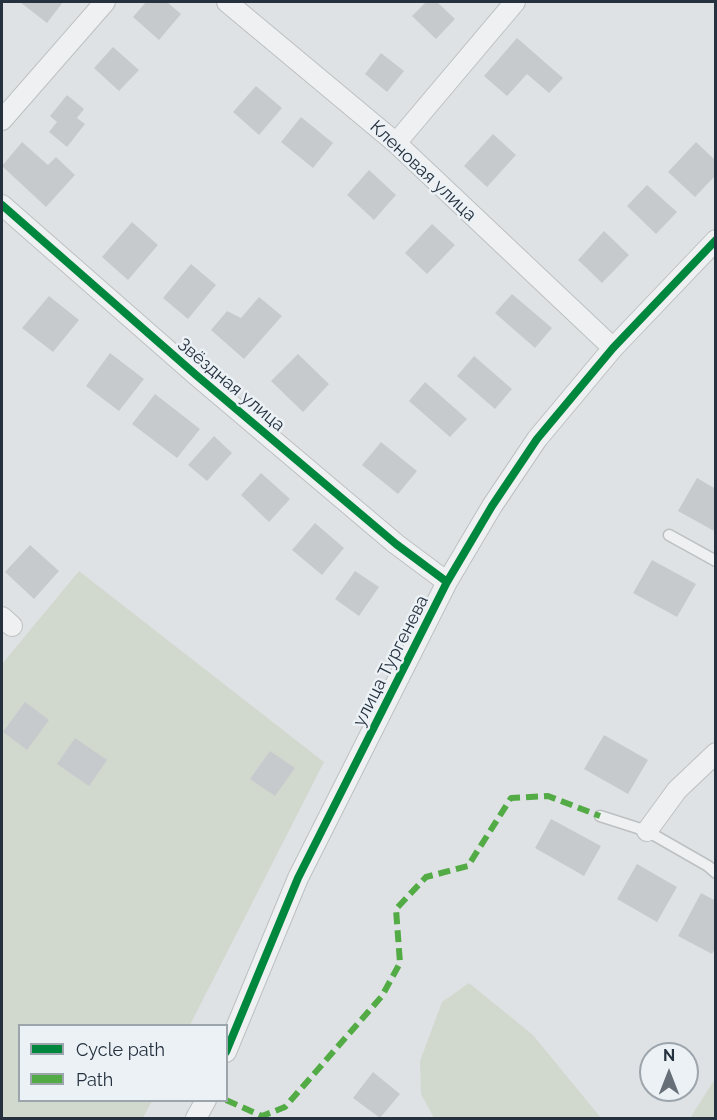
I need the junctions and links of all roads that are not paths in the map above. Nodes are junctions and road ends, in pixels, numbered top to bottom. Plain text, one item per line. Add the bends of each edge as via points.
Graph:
1 (105, 2) edge
2 (227, 2) edge
3 (515, 2) edge
4 (2, 120) edge
5 (396, 143) junction
6 (2, 205) edge
7 (716, 240) edge
8 (612, 348) junction
9 (669, 535) dead end
10 (716, 561) edge
11 (447, 582) junction
12 (716, 753) edge
13 (600, 816) dead end
14 (647, 831) junction
15 (716, 873) edge
16 (228, 1047) edge
17 (205, 1102) edge
18 (196, 1119) edge

1 - 4 street
2 - 5 street, Кленовая улица
3 - 5 street
5 - 8 street, Кленовая улица
6 - 11 street, Звёздная улица via 214,391
7 - 8 street, улица Тургенева
8 - 11 street, улица Тургенева via 537,440
9 - 10 lane
11 - 16 street, улица Тургенева via 298,878
12 - 14 street via 677,790
13 - 14 lane
14 - 15 lane
17 - 18 street

